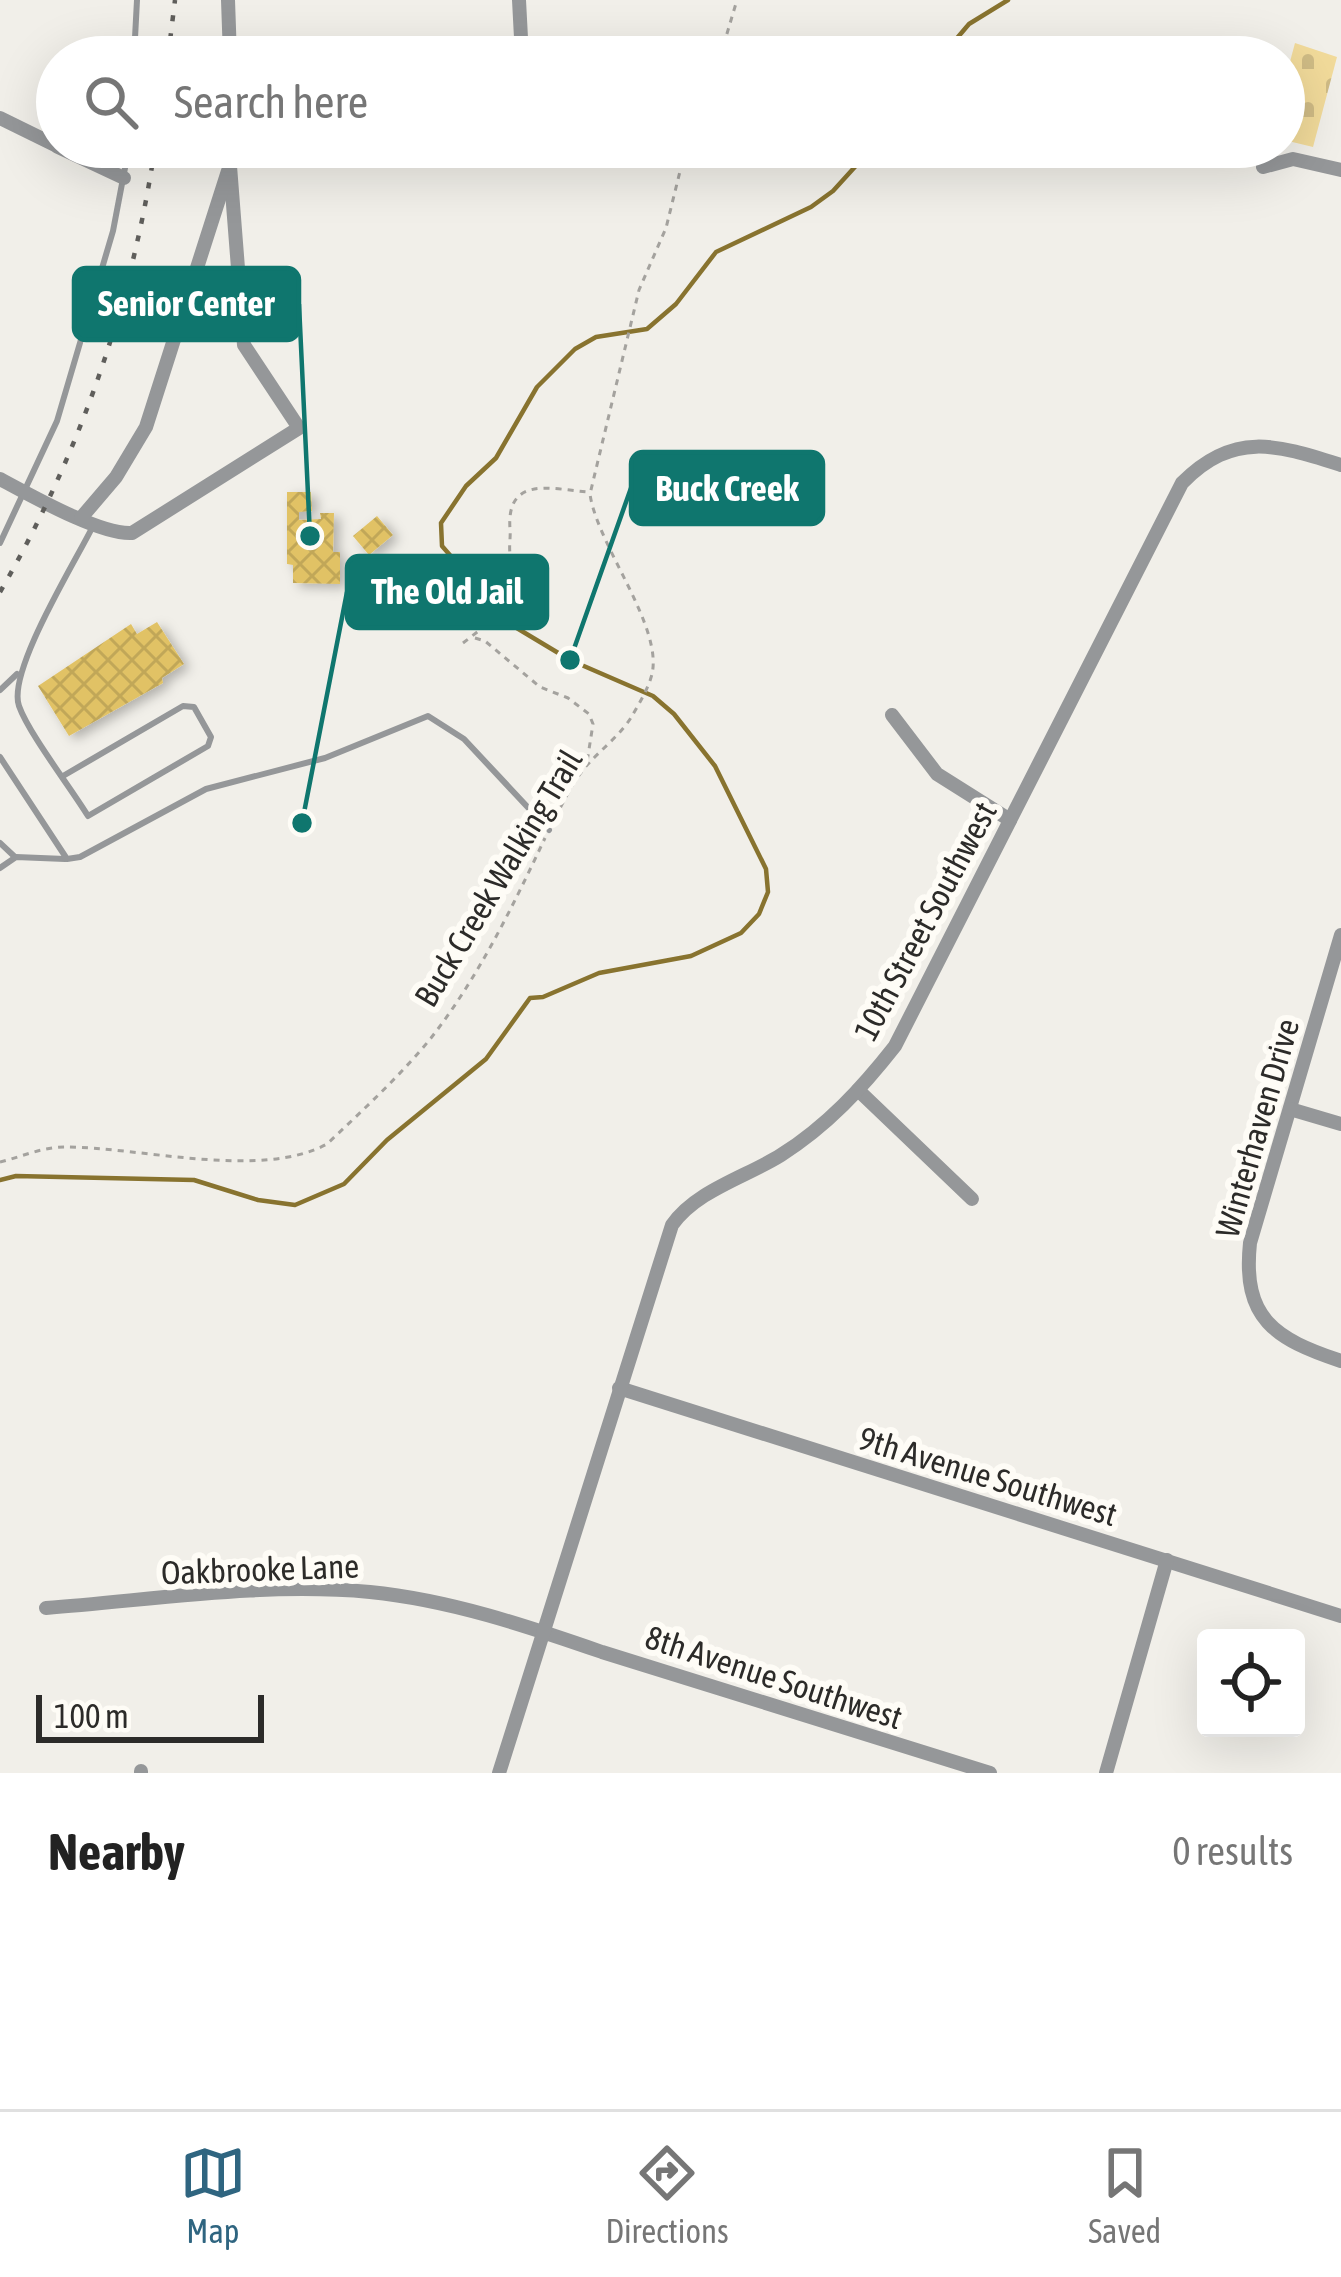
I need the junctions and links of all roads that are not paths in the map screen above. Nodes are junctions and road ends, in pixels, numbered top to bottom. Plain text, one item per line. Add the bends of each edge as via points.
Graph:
1 (137, 0) edge
2 (228, 0) edge
3 (519, 0) edge
4 (135, 36) edge
5 (229, 36) edge
6 (522, 36) edge
7 (0, 118) edge
8 (36, 136) edge
9 (1305, 162) edge
10 (103, 168) edge
11 (125, 168) edge
12 (228, 168) edge
13 (232, 168) edge
14 (1341, 170) edge
15 (124, 178) junction
16 (1341, 465) edge
17 (0, 479) edge
18 (25, 492) junction
19 (87, 522) junction
20 (0, 543) edge
21 (17, 674) junction
22 (0, 690) edge
23 (892, 715) dead end
24 (0, 758) edge
25 (63, 776) junction
26 (1010, 820) junction
27 (549, 830) road end
28 (0, 843) edge
29 (16, 857) junction
30 (67, 860) junction
31 (0, 868) edge
32 (1341, 935) edge
33 (858, 1090) junction
34 (1290, 1109) junction
35 (1341, 1124) edge
36 (972, 1199) dead end
37 (1341, 1361) edge
38 (619, 1388) junction
39 (1167, 1560) junction
40 (46, 1607) dead end
41 (1341, 1616) edge
42 (543, 1629) junction
43 (499, 1773) edge
44 (990, 1773) edge
45 (1106, 1773) edge

1 - 4 lane
2 - 5 street
3 - 6 street
7 - 8 street
9 - 14 street
10 - 15 street
11 - 15 lane
12 - 19 street via 146,427
13 - 19 street via 244,345 299,428 140,529 124,534
15 - 18 lane via 57,421
16 - 26 street, 10th Street Southwest via 1280,447 1236,448 1195,470 1170,502
17 - 18 street
18 - 19 street
18 - 20 lane
19 - 21 lane
21 - 22 lane
21 - 25 lane via 18,704
23 - 26 street via 937,773
24 - 30 lane
25 - 25 lane via 88,817 208,746 211,736 194,707 183,706
26 - 33 street, 10th Street Southwest via 909,1022
27 - 30 lane via 464,739 428,716 325,758 206,789
28 - 29 lane
29 - 30 lane
29 - 31 lane
32 - 34 street, Winterhaven Drive
33 - 36 street
33 - 38 street, 10th Street Southwest via 810,1135 678,1216
34 - 35 street
34 - 37 street, Winterhaven Drive via 1250,1243 1249,1285 1270,1328
38 - 39 street, 9th Avenue Southwest
38 - 42 street, 10th Street Southwest
39 - 41 street, 9th Avenue Southwest
39 - 45 street
40 - 42 street, Oakbrooke Lane via 314,1589 392,1596
42 - 43 street, 10th Street Southwest
42 - 44 street, 8th Avenue Southwest

